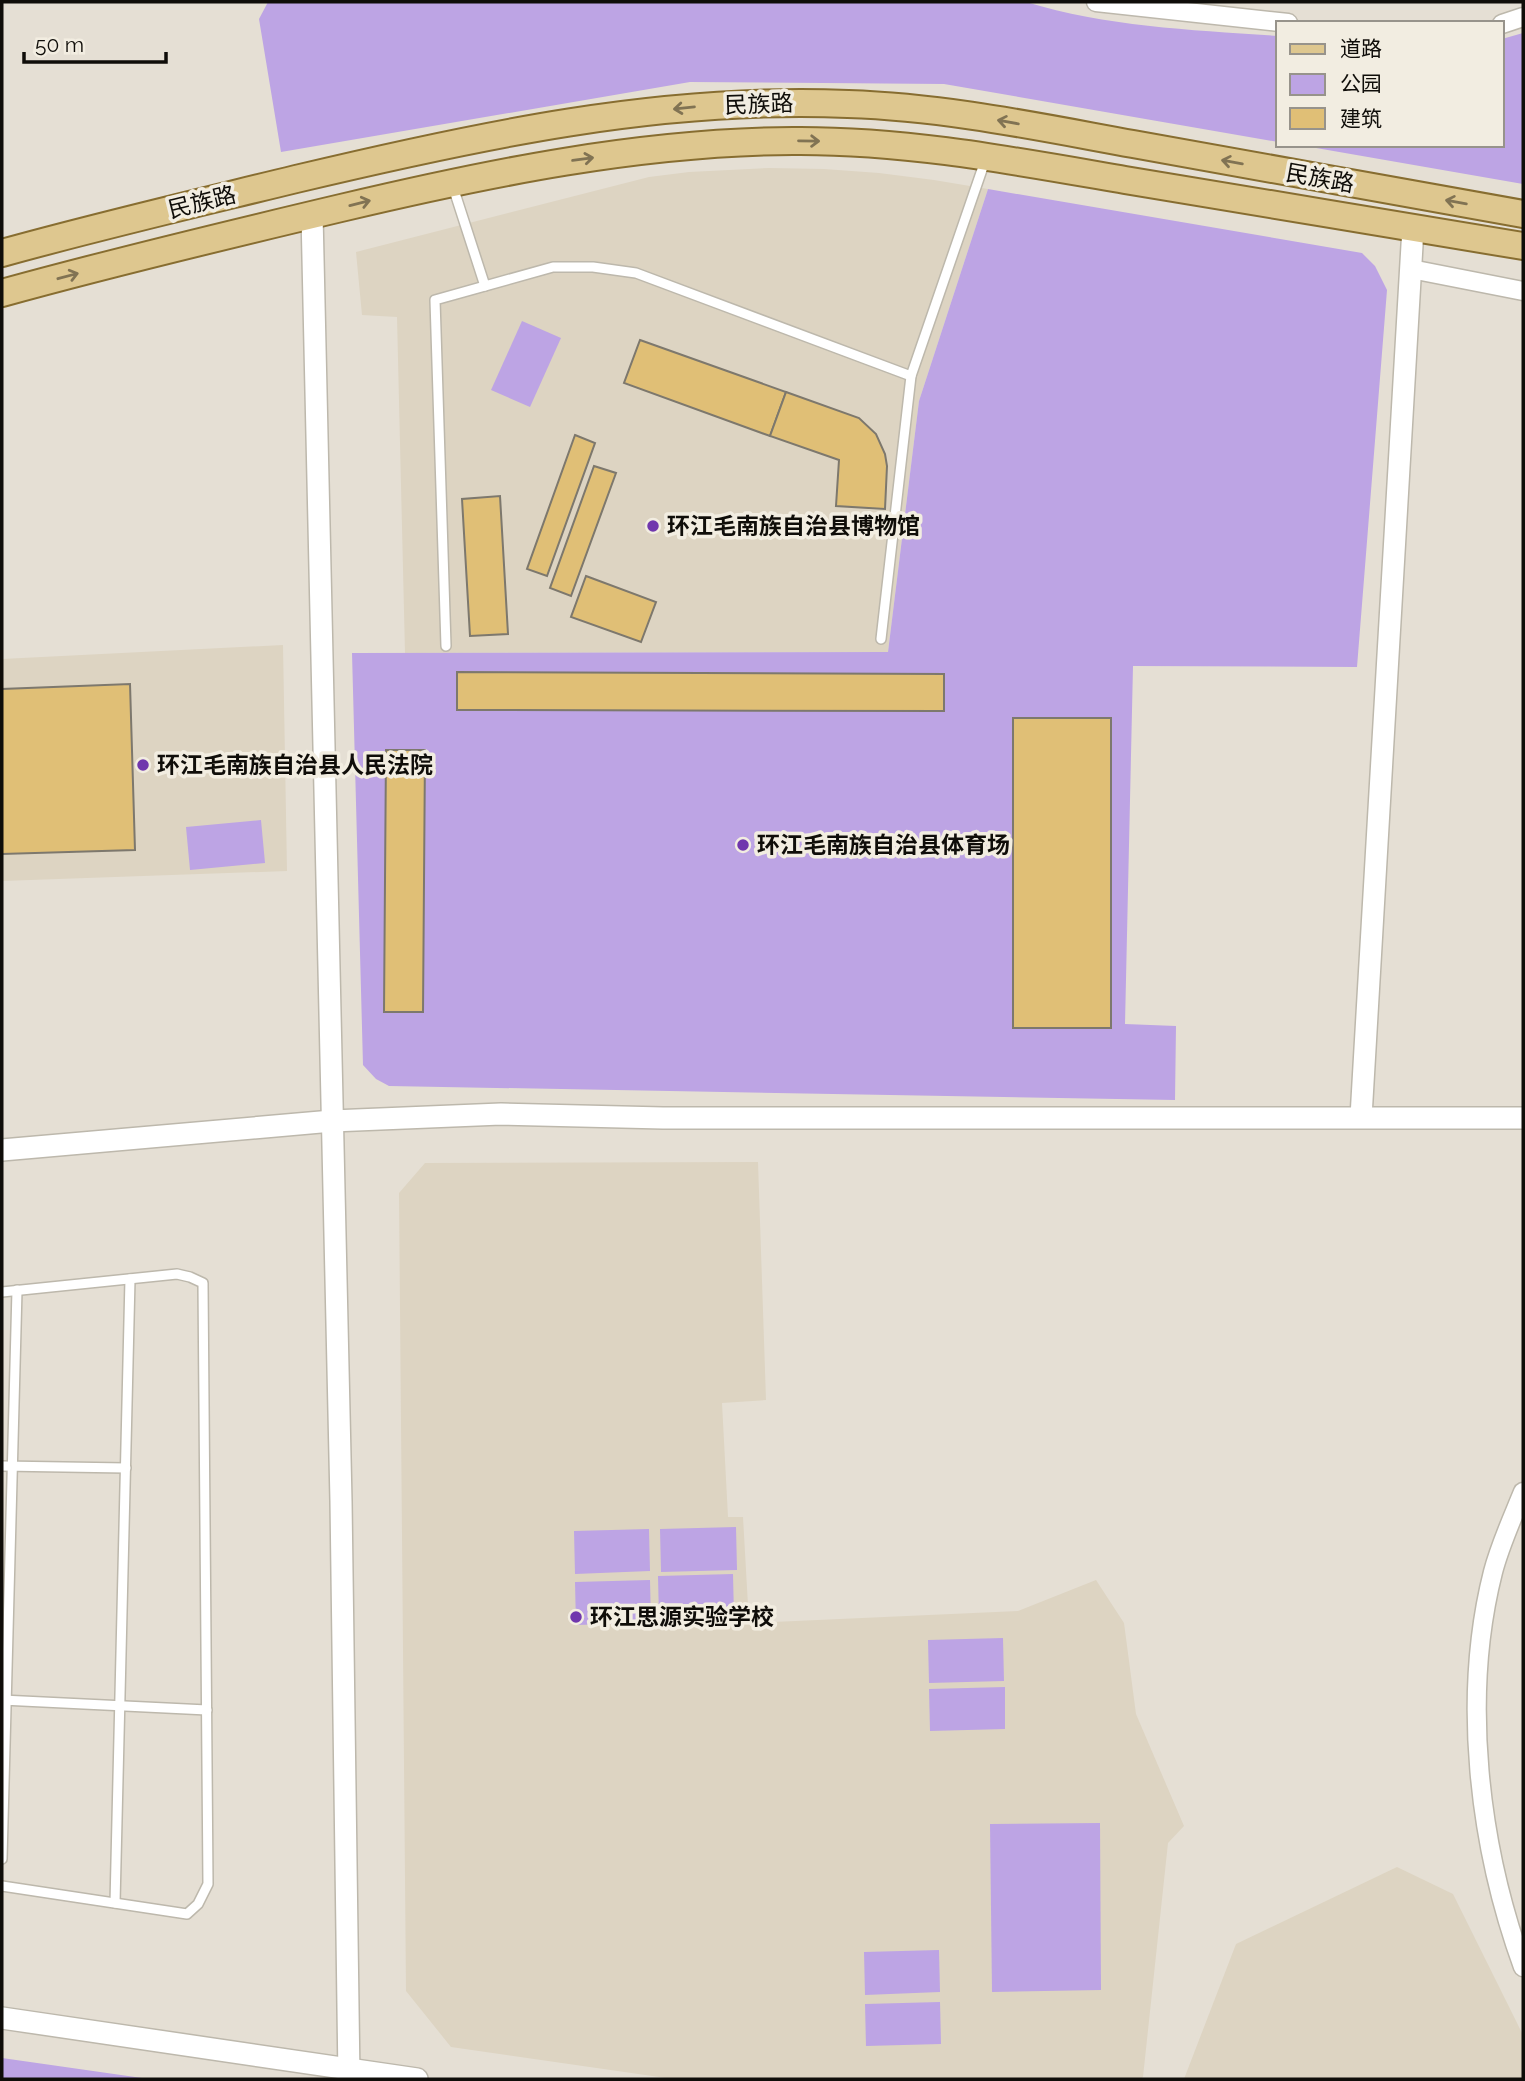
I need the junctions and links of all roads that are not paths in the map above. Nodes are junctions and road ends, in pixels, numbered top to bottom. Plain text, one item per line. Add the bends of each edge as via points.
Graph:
1 (1096, 2) edge
2 (1523, 17) edge
3 (1276, 22) edge
4 (1504, 23) edge
5 (987, 157) junction
6 (451, 182) junction
7 (312, 214) junction
8 (1523, 214) edge
9 (1413, 228) junction
10 (1523, 246) edge
11 (2, 253) edge
12 (1411, 269) junction
13 (485, 286) junction
14 (1523, 291) edge
15 (2, 293) edge
16 (911, 376) junction
17 (881, 639) dead end
18 (446, 646) dead end
19 (1361, 1118) junction
20 (1523, 1118) edge
21 (333, 1121) junction
22 (2, 1150) edge
23 (130, 1279) junction
24 (17, 1290) junction
25 (2, 1292) edge
26 (2, 1466) edge
27 (12, 1466) junction
28 (125, 1468) junction
29 (1523, 1492) edge
30 (4, 1700) edge
31 (120, 1706) junction
32 (207, 1710) junction
33 (2, 1859) edge
34 (2, 1886) edge
35 (115, 1903) junction
36 (1523, 1967) edge
37 (2, 2018) edge
38 (349, 2074) edge
39 (416, 2079) edge

1 - 3 street
2 - 4 street
6 -> 5 main road, 民族路 via 583,159 740,142 847,142
5 - 9 main road, 民族路
5 - 16 lane
7 -> 6 main road, 民族路
6 - 13 lane
15 -> 7 main road, 民族路
7 - 21 street
8 -> 11 main road, 民族路 via 959,113 849,104 738,104 578,121 443,144
9 - 10 main road, 民族路
9 - 12 street
12 - 14 street
12 - 19 street
13 - 16 lane via 553,267 636,273
13 - 18 lane via 435,300
16 - 17 lane
19 - 20 street
19 - 21 street via 501,1114
21 - 22 street
21 - 38 street
23 - 24 lane
23 - 28 lane
23 - 32 lane via 177,1274 203,1283
24 - 25 lane
24 - 27 lane
26 - 27 lane
27 - 28 lane
27 - 30 lane
28 - 31 lane
29 - 36 street via 1491,1581 1477,1689 1488,1835 1500,1896
30 - 31 lane
30 - 33 lane
31 - 32 lane
31 - 35 lane
32 - 35 lane via 208,1884 204,1895 187,1914
34 - 35 lane
37 - 38 street
38 - 39 street

